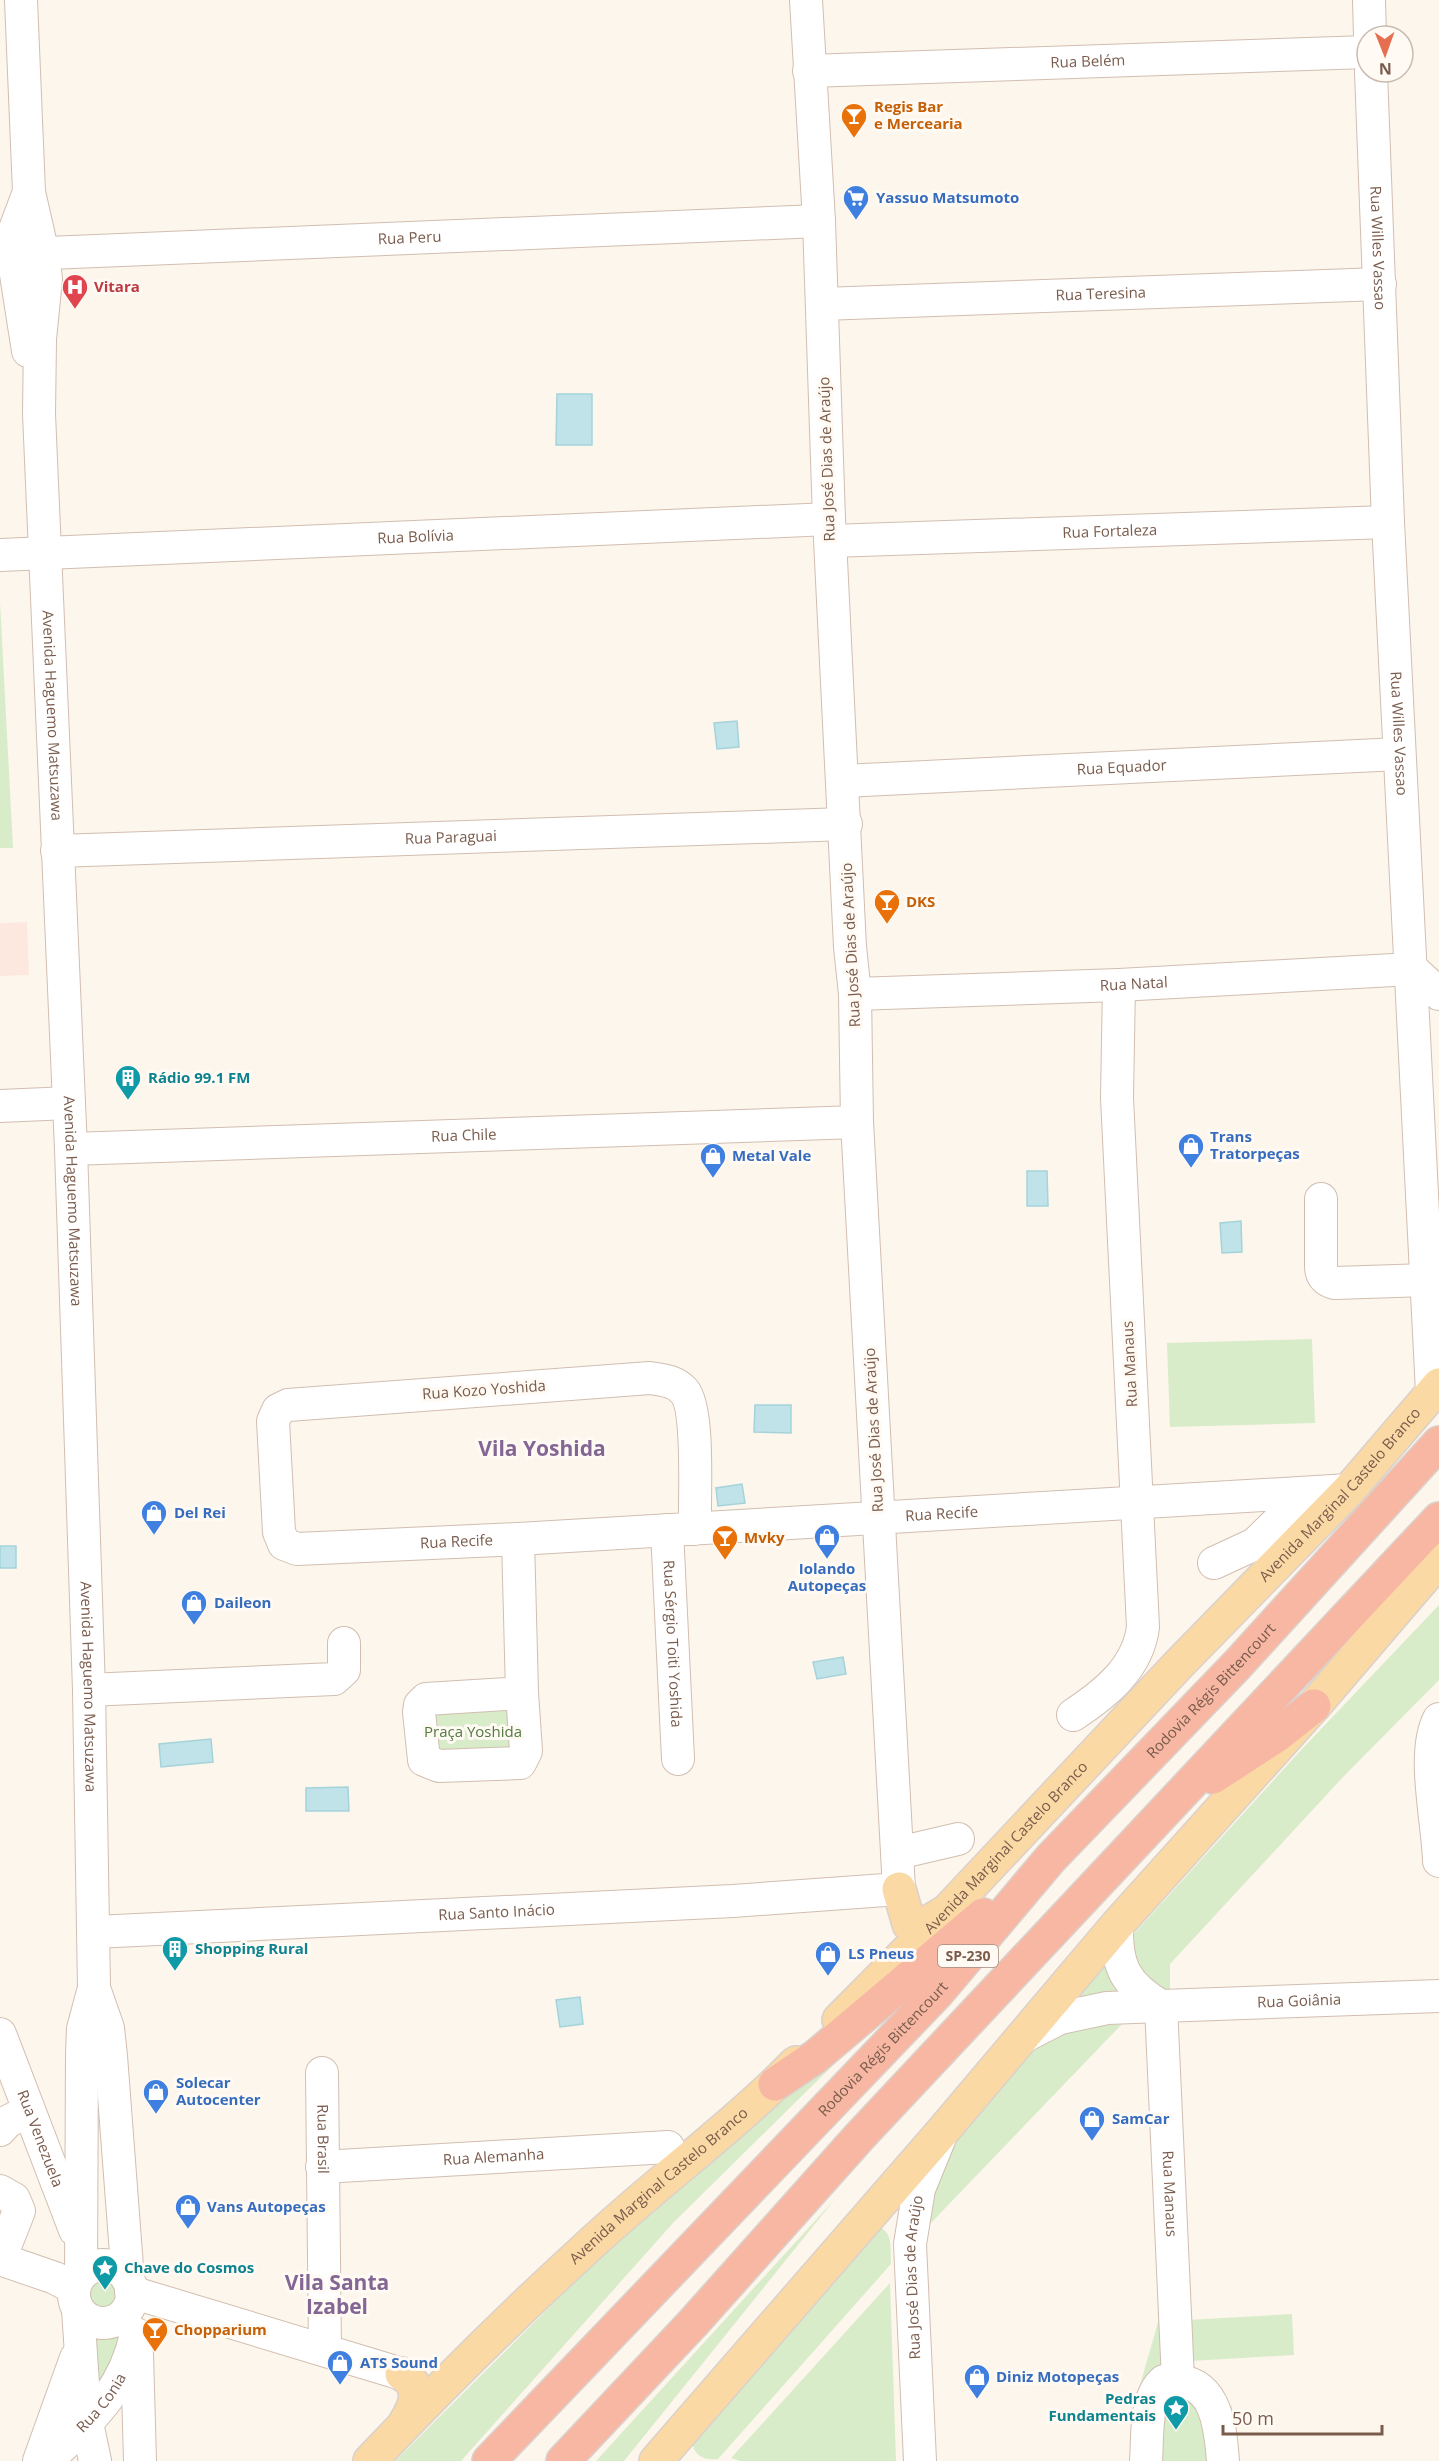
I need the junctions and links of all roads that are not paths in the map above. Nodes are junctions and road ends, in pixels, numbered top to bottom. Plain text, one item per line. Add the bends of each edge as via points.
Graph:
1 (21, 0) edge
2 (806, 0) edge
3 (1368, 0) edge
4 (1369, 24) edge
5 (1355, 52) edge
6 (809, 71) junction
7 (1372, 84) edge
8 (819, 221) junction
9 (19, 254) edge
10 (1380, 284) junction
11 (822, 304) junction
12 (39, 414) junction
13 (1388, 522) junction
14 (830, 530) junction
15 (44, 553) junction
16 (0, 555) edge
17 (1399, 754) junction
18 (843, 781) junction
19 (846, 824) junction
20 (57, 851) junction
21 (1412, 969) junction
22 (1119, 985) junction
23 (855, 994) junction
24 (1439, 994) edge
25 (69, 1103) junction
26 (0, 1106) edge
27 (857, 1122) junction
28 (71, 1149) junction
29 (1321, 1199) dead end
30 (1428, 1281) junction
31 (1436, 1389) edge
32 (1439, 1443) edge
33 (1349, 1490) junction
34 (1307, 1493) junction
35 (1137, 1502) junction
36 (878, 1518) junction
37 (1439, 1519) edge
38 (681, 1529) junction
39 (518, 1539) junction
40 (284, 1544) joint
41 (1439, 1560) edge
42 (1214, 1563) dead end
43 (344, 1643) dead end
44 (89, 1690) junction
45 (522, 1693) dead end
46 (1314, 1706) junction
47 (1073, 1715) dead end
48 (1439, 1719) edge
49 (678, 1760) dead end
50 (1177, 1797) junction
51 (1439, 1837) edge
52 (958, 1839) dead end
53 (898, 1853) junction
54 (1051, 1858) junction
55 (1439, 1861) edge
56 (899, 1889) junction
57 (948, 1911) junction
58 (1118, 1925) junction
59 (95, 1932) junction
60 (94, 1988) junction
61 (1439, 1996) edge
62 (1161, 2006) junction
63 (0, 2034) edge
64 (1019, 2039) junction
65 (322, 2073) dead end
66 (775, 2084) junction
67 (28, 2111) junction
68 (0, 2130) edge
69 (942, 2132) junction
70 (668, 2147) dead end
71 (322, 2167) junction
72 (0, 2191) edge
73 (81, 2244) junction
74 (0, 2259) edge
75 (78, 2291) junction
76 (131, 2303) junction
77 (80, 2348) junction
78 (325, 2350) junction
79 (458, 2370) junction
80 (402, 2374) junction
81 (1178, 2380) junction
82 (86, 2422) junction
83 (403, 2427) junction
84 (39, 2461) edge
85 (46, 2461) edge
86 (95, 2461) edge
87 (140, 2461) edge
88 (370, 2461) edge
89 (489, 2461) edge
90 (563, 2461) edge
91 (656, 2461) edge
92 (920, 2461) edge
93 (1146, 2461) edge
94 (1223, 2461) edge

1 - 9 street, Avenida Haguemo Matsuzawa via 29,192
2 - 6 street, Rua José Dias de Araújo
3 - 4 street
5 - 6 street, Rua Belém
6 - 8 street, Rua José Dias de Araújo
7 - 10 street, Rua Willes Vassao
8 - 9 street, Rua Peru
8 - 11 street, Rua José Dias de Araújo
9 - 12 street, Avenida Haguemo Matsuzawa
9 - 12 street, Avenida Haguemo Matsuzawa via 46,279
10 - 11 street, Rua Teresina
10 - 13 street, Rua Willes Vassao
11 - 14 street, Rua José Dias de Araújo
12 - 15 street, Avenida Haguemo Matsuzawa
13 - 14 street, Rua Fortaleza
13 - 17 street, Rua Willes Vassao
14 - 15 street, Rua Bolívia
14 - 18 street, Rua José Dias de Araújo
15 - 16 street, Rua Bolívia
15 - 20 street, Avenida Haguemo Matsuzawa
17 - 18 street, Rua Equador
17 - 21 street, Rua Willes Vassao
18 - 19 street, Rua José Dias de Araújo
19 - 20 street, Rua Paraguai
19 - 23 street, Rua José Dias de Araújo
20 - 25 street, Avenida Haguemo Matsuzawa
21 - 22 street, Rua Natal
21 - 24 street
21 - 30 street, Rua Willes Vassao
22 - 23 street, Rua Natal
22 - 35 street, Rua Manaus via 1117,1098
23 - 27 street, Rua José Dias de Araújo
25 - 26 street
25 - 28 street, Avenida Haguemo Matsuzawa
27 - 28 street, Rua Chile
27 - 36 street, Rua José Dias de Araújo
28 - 44 street, Avenida Haguemo Matsuzawa
29 - 30 street via 1321,1274 1327,1279 1335,1283
30 - 31 street, Rua Willes Vassao
31 - 33 main road, Avenida Marginal Castelo Branco
32 - 54 highway, Rodovia Régis Bittencourt / SP-230 via 1237,1665
33 - 34 street, Rua Recife
33 - 57 main road, Avenida Marginal Castelo Branco via 1179,1664
34 - 35 street, Rua Recife
34 - 42 street via 1255,1544
35 - 36 street, Rua Recife
35 - 47 street, Rua Manaus via 1141,1640 1119,1679
36 - 38 street, Rua Recife
36 - 53 street, Rua José Dias de Araújo
37 - 50 highway, SP-230
38 - 39 street, Rua Recife
38 - 40 street, Rua Kozo Yoshida via 691,1402 674,1383 650,1378 284,1406 275,1413 273,1429 279,1532
38 - 49 street, Rua Sérgio Toiti Yoshida
39 - 40 street, Rua Recife via 304,1549
39 - 45 street
41 - 46 main road
43 - 44 street via 344,1670 334,1679
44 - 59 street, Avenida Haguemo Matsuzawa
46 - 50 highway via 1237,1763
46 - 58 main road
48 - 51 street via 1430,1756
50 - 90 highway, SP-230
51 - 55 street
52 - 53 street
53 - 56 street, Rua José Dias de Araújo
54 - 66 highway via 815,2057
54 - 89 highway, Rodovia Régis Bittencourt / SP-230 via 938,1992
56 - 57 main road via 909,1924 913,1926
56 - 59 street, Rua Santo Inácio via 733,1901
57 - 66 main road, Avenida Marginal Castelo Branco
58 - 62 street via 1125,1976 1142,1995
58 - 64 main road
59 - 60 street, Avenida Haguemo Matsuzawa
60 - 73 street, Avenida Haguemo Matsuzawa via 83,2045
60 - 76 street, Avenida Haguemo Matsuzawa via 108,2028
61 - 62 street, Rua Goiânia
62 - 64 street, Rua Goiânia via 1081,2013 1040,2026
62 - 81 street, Rua Manaus
63 - 67 street, Rua Venezuela
64 - 69 main road
65 - 71 street, Rua Brasil
66 - 79 main road, Avenida Marginal Castelo Branco via 595,2240
67 - 68 street
67 - 73 street, Rua Venezuela
69 - 91 main road
69 - 92 street, Rua José Dias de Araújo via 920,2189 910,2244
70 - 71 street, Rua Alemanha
71 - 78 street, Rua Brasil
72 - 74 street via 14,2199 19,2211
73 - 75 street, Avenida Haguemo Matsuzawa
74 - 75 street
75 - 76 street via 92,2321 117,2319
75 - 76 street via 97,2266 106,2266 122,2273
75 - 77 street, Avenida Haguemo Matsuzawa
76 - 78 street
76 - 82 street, Rua Conia via 132,2356 118,2386
76 - 87 street, Avenida Haguemo Matsuzawa
77 - 82 street, Avenida Haguemo Matsuzawa
77 - 84 street, Rua Conia
78 - 80 street
79 - 80 main road via 434,2379
79 - 83 main road, Avenida Marginal Castelo Branco
80 - 83 main road via 416,2391 412,2412
81 - 93 street via 1164,2381 1154,2395
81 - 94 street via 1191,2382 1213,2407 1221,2425
82 - 85 street, Rua Conia
82 - 86 street, Avenida Haguemo Matsuzawa
83 - 88 main road, Avenida Marginal Castelo Branco

